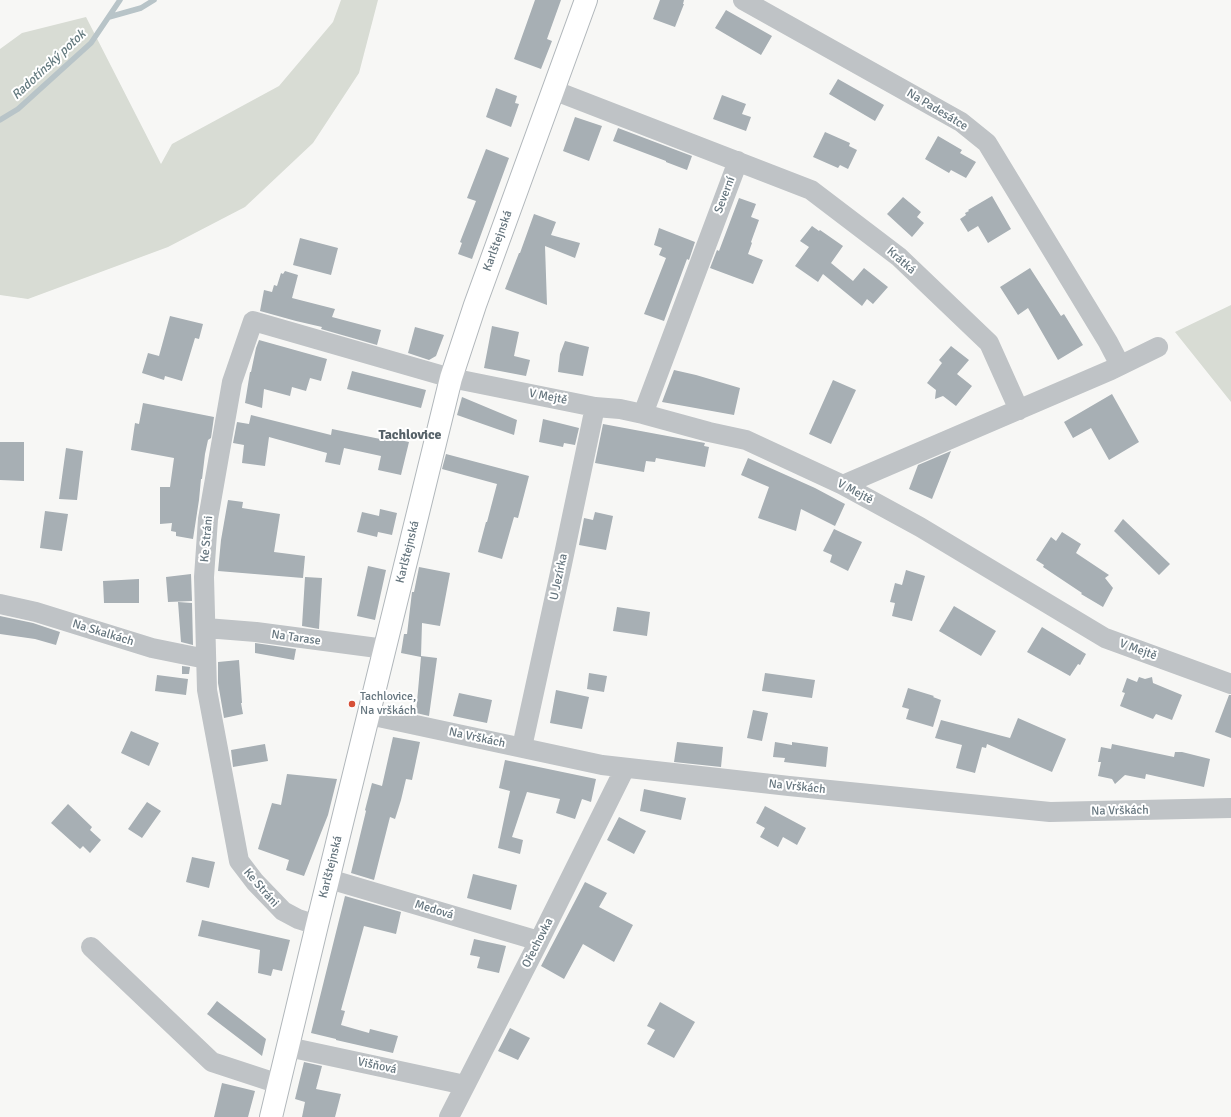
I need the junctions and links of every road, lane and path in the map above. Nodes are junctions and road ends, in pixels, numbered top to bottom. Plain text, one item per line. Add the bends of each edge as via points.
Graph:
1 (586, 0) edge
2 (743, 0) edge
3 (553, 90) junction
4 (738, 161) junction
5 (1158, 347) dead end
6 (1120, 365) junction
7 (451, 378) junction
8 (595, 407) junction
9 (1019, 410) junction
10 (643, 414) junction
11 (843, 485) junction
12 (0, 604) edge
13 (206, 628) junction
14 (385, 649) junction
15 (206, 659) junction
16 (1231, 684) edge
17 (369, 715) junction
18 (522, 747) junction
19 (625, 768) junction
20 (1231, 808) edge
21 (329, 879) junction
22 (317, 925) junction
23 (539, 941) junction
24 (92, 947) dead end
25 (288, 1047) junction
26 (279, 1084) junction
27 (465, 1085) junction
28 (271, 1117) edge
29 (449, 1117) edge

1 - 3 main road, Karlštejnská
2 - 6 street, Na Padesátce via 961,122 987,143
3 - 4 street, Severní
3 - 7 main road, Karlštejnská via 474,305
4 - 9 street, Krátká via 811,190 899,257 989,343
4 - 10 street, Severní
5 - 6 street
6 - 9 street
7 - 8 street, V Mejtě
7 - 13 street, Ke Stráni via 253,321 232,382 208,519 204,577
7 - 14 main road, Karlštejnská
8 - 10 street, V Mejtě
8 - 18 street, U Jezírka
9 - 11 street
10 - 11 street, V Mejtě via 746,440
11 - 16 street, V Mejtě via 920,527 1105,638
12 - 15 street, Na Skalkách via 36,612 152,648
13 - 14 street, Na Tarase
13 - 15 street, Ke Stráni
14 - 17 main road, Karlštejnská
15 - 22 street, Ke Stráni via 207,690 238,861 282,911
17 - 18 street, Na Vrškách
17 - 21 main road, Karlštejnská
18 - 19 street, Na Vrškách
19 - 20 street, Na Vrškách via 1050,812
19 - 23 street, Ořechovka
21 - 22 main road, Karlštejnská
21 - 23 street, Medová
22 - 25 main road, Karlštejnská
23 - 27 street, Ořechovka
24 - 26 street via 212,1062
25 - 26 main road, Karlštejnská
25 - 27 street, Višňová
26 - 28 main road, Karlštejnská
27 - 29 street, Ořechovka

